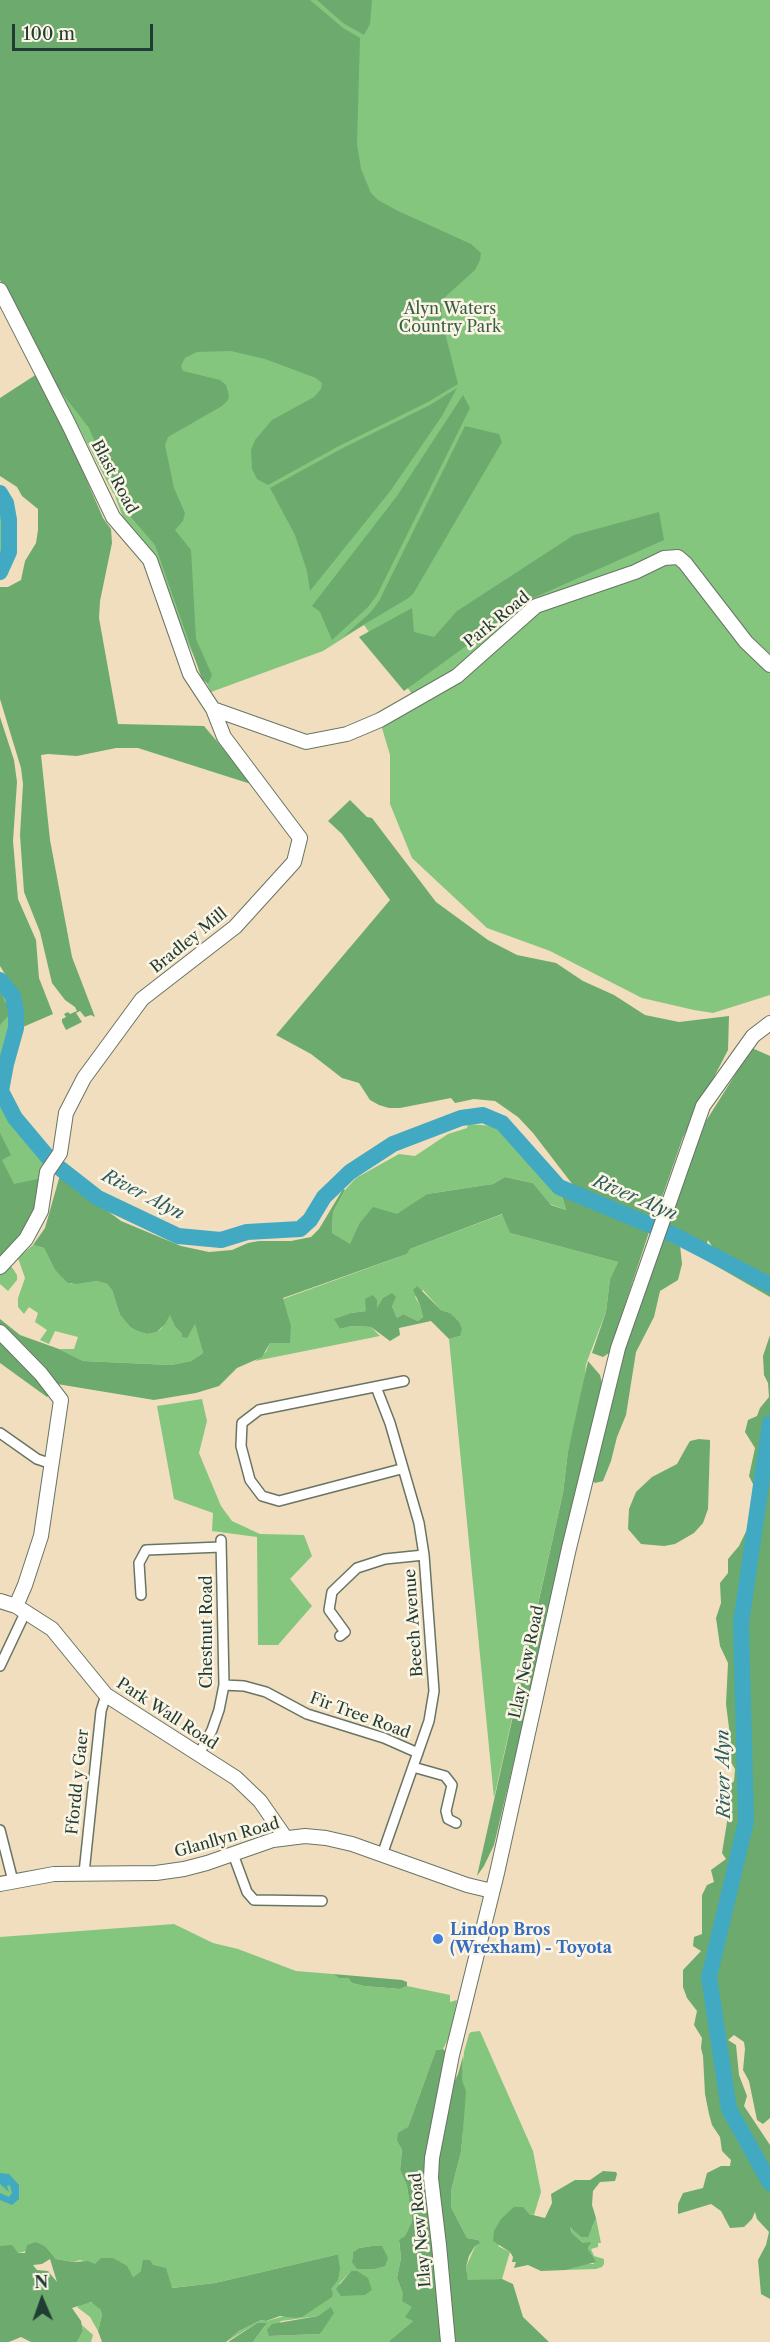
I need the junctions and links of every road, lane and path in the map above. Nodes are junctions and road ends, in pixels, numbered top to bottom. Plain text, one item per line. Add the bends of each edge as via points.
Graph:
1 (0, 290) edge
2 (770, 665) edge
3 (213, 709) junction
4 (770, 1023) edge
5 (0, 1267) edge
6 (0, 1332) edge
7 (404, 1381) dead end
8 (376, 1387) junction
9 (0, 1433) edge
10 (52, 1464) junction
11 (401, 1469) junction
12 (424, 1555) junction
13 (143, 1592) dead end
14 (0, 1601) edge
15 (21, 1608) junction
16 (346, 1632) dead end
17 (0, 1666) edge
18 (224, 1685) junction
19 (106, 1695) junction
20 (418, 1753) junction
21 (199, 1754) junction
22 (413, 1767) junction
23 (456, 1823) dead end
24 (0, 1830) edge
25 (285, 1837) junction
26 (233, 1854) junction
27 (382, 1855) junction
28 (84, 1873) junction
29 (6, 1882) edge
30 (492, 1891) junction
31 (322, 1901) dead end
32 (448, 2342) edge

1 - 3 street, Blast Road via 113,517 150,560 190,674
2 - 3 street, Park Road via 746,642 685,563 678,557 663,558 635,572 536,606 457,676 380,720 347,734 306,742
3 - 5 street, Bradley Mill via 224,737 300,838 294,862 234,927 142,999 84,1078 66,1113 60,1153 47,1172 41,1211 26,1239
4 - 30 street, Llay New Road via 753,1036 703,1106 618,1348
6 - 10 street via 61,1400
7 - 8 street
8 - 11 street, Beech Avenue
8 - 11 street via 259,1410 243,1423 241,1446 250,1480 262,1496 279,1501
9 - 10 street via 37,1459
10 - 15 street via 41,1536
11 - 12 street, Beech Avenue via 419,1523
12 - 16 street via 357,1568 340,1584 332,1592 329,1610
12 - 20 street, Beech Avenue via 434,1691
13 - 18 street, Chestnut Road via 139,1563 146,1550 221,1543
14 - 15 street, Park Wall Road
15 - 17 street
15 - 19 street, Park Wall Road via 52,1629
18 - 20 street, Fir Tree Road via 266,1692 307,1714
18 - 21 street, Chestnut Road via 212,1730
19 - 21 street, Park Wall Road
19 - 28 street, Ffordd y Gaer
20 - 22 street, Beech Avenue
21 - 25 street, Park Wall Road via 247,1788
22 - 23 street via 445,1776 452,1785 446,1810 448,1819
22 - 27 street, Beech Avenue
24 - 29 street
25 - 26 street, Glanllyn Road
25 - 27 street, Glanllyn Road via 326,1838
26 - 28 street, Glanllyn Road via 166,1872
26 - 31 street via 246,1892 254,1900
27 - 30 street, Glanllyn Road
28 - 29 street, Glanllyn Road
30 - 32 street, Llay New Road via 452,2055 432,2158

